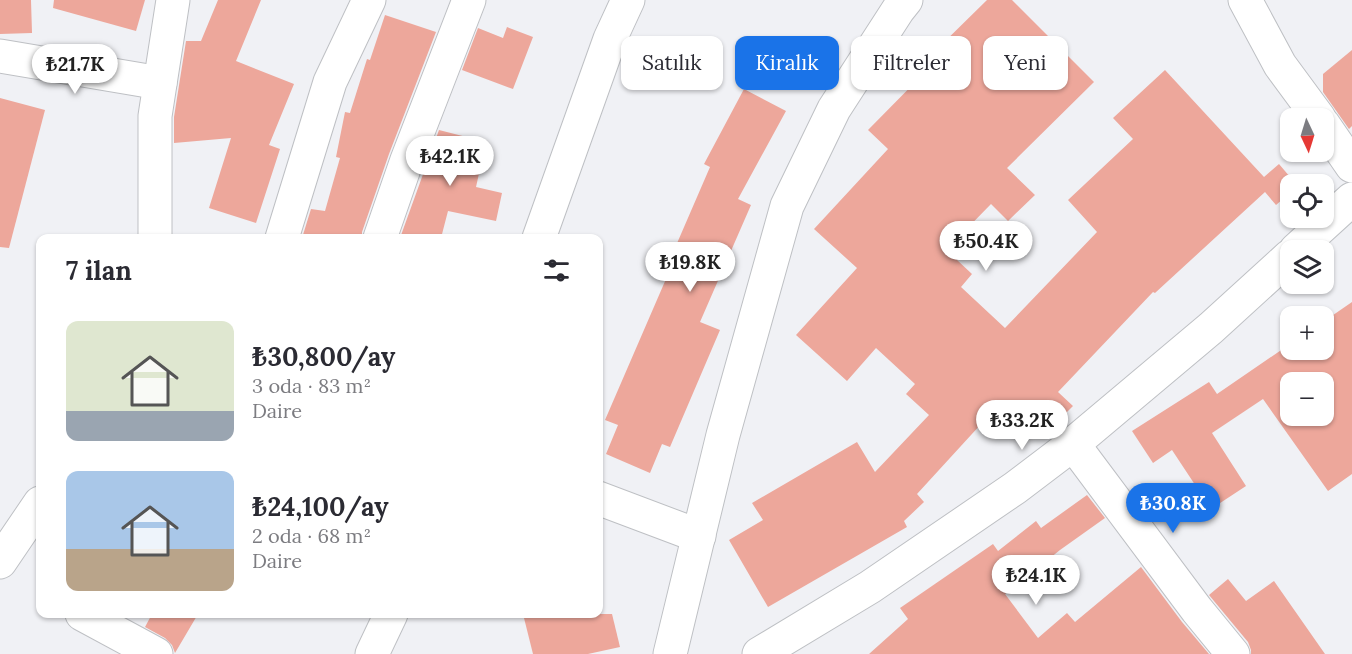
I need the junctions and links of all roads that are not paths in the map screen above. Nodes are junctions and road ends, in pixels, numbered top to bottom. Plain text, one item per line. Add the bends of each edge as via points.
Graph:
1 (173, 0) edge
2 (369, 0) edge
3 (469, 0) edge
4 (603, 0) edge
5 (628, 0) edge
6 (906, 0) edge
7 (1245, 0) edge
8 (610, 39) junction
9 (0, 56) edge
10 (160, 83) junction
11 (1312, 108) edge
12 (1334, 140) edge
13 (1352, 166) edge
14 (1352, 200) edge
15 (155, 234) edge
16 (283, 234) edge
17 (381, 234) edge
18 (540, 234) edge
19 (1307, 240) edge
20 (1280, 265) edge
21 (1074, 444) junction
22 (603, 500) edge
23 (36, 509) edge
24 (699, 536) junction
25 (0, 562) edge
26 (89, 618) edge
27 (389, 618) edge
28 (156, 654) edge
29 (372, 654) edge
30 (670, 654) edge
31 (759, 654) edge
32 (1233, 654) edge

1 - 10 street
2 - 16 street via 330,81
3 - 17 street
4 - 8 street
5 - 8 street
6 - 24 street via 834,109 787,206
7 - 11 street via 1280,65
8 - 18 street
9 - 10 street
10 - 15 street via 155,116
12 - 13 street
14 - 19 street
20 - 21 street
21 - 31 street via 870,588
21 - 32 street
22 - 24 street
23 - 25 street
24 - 30 street
26 - 28 street
27 - 29 street

